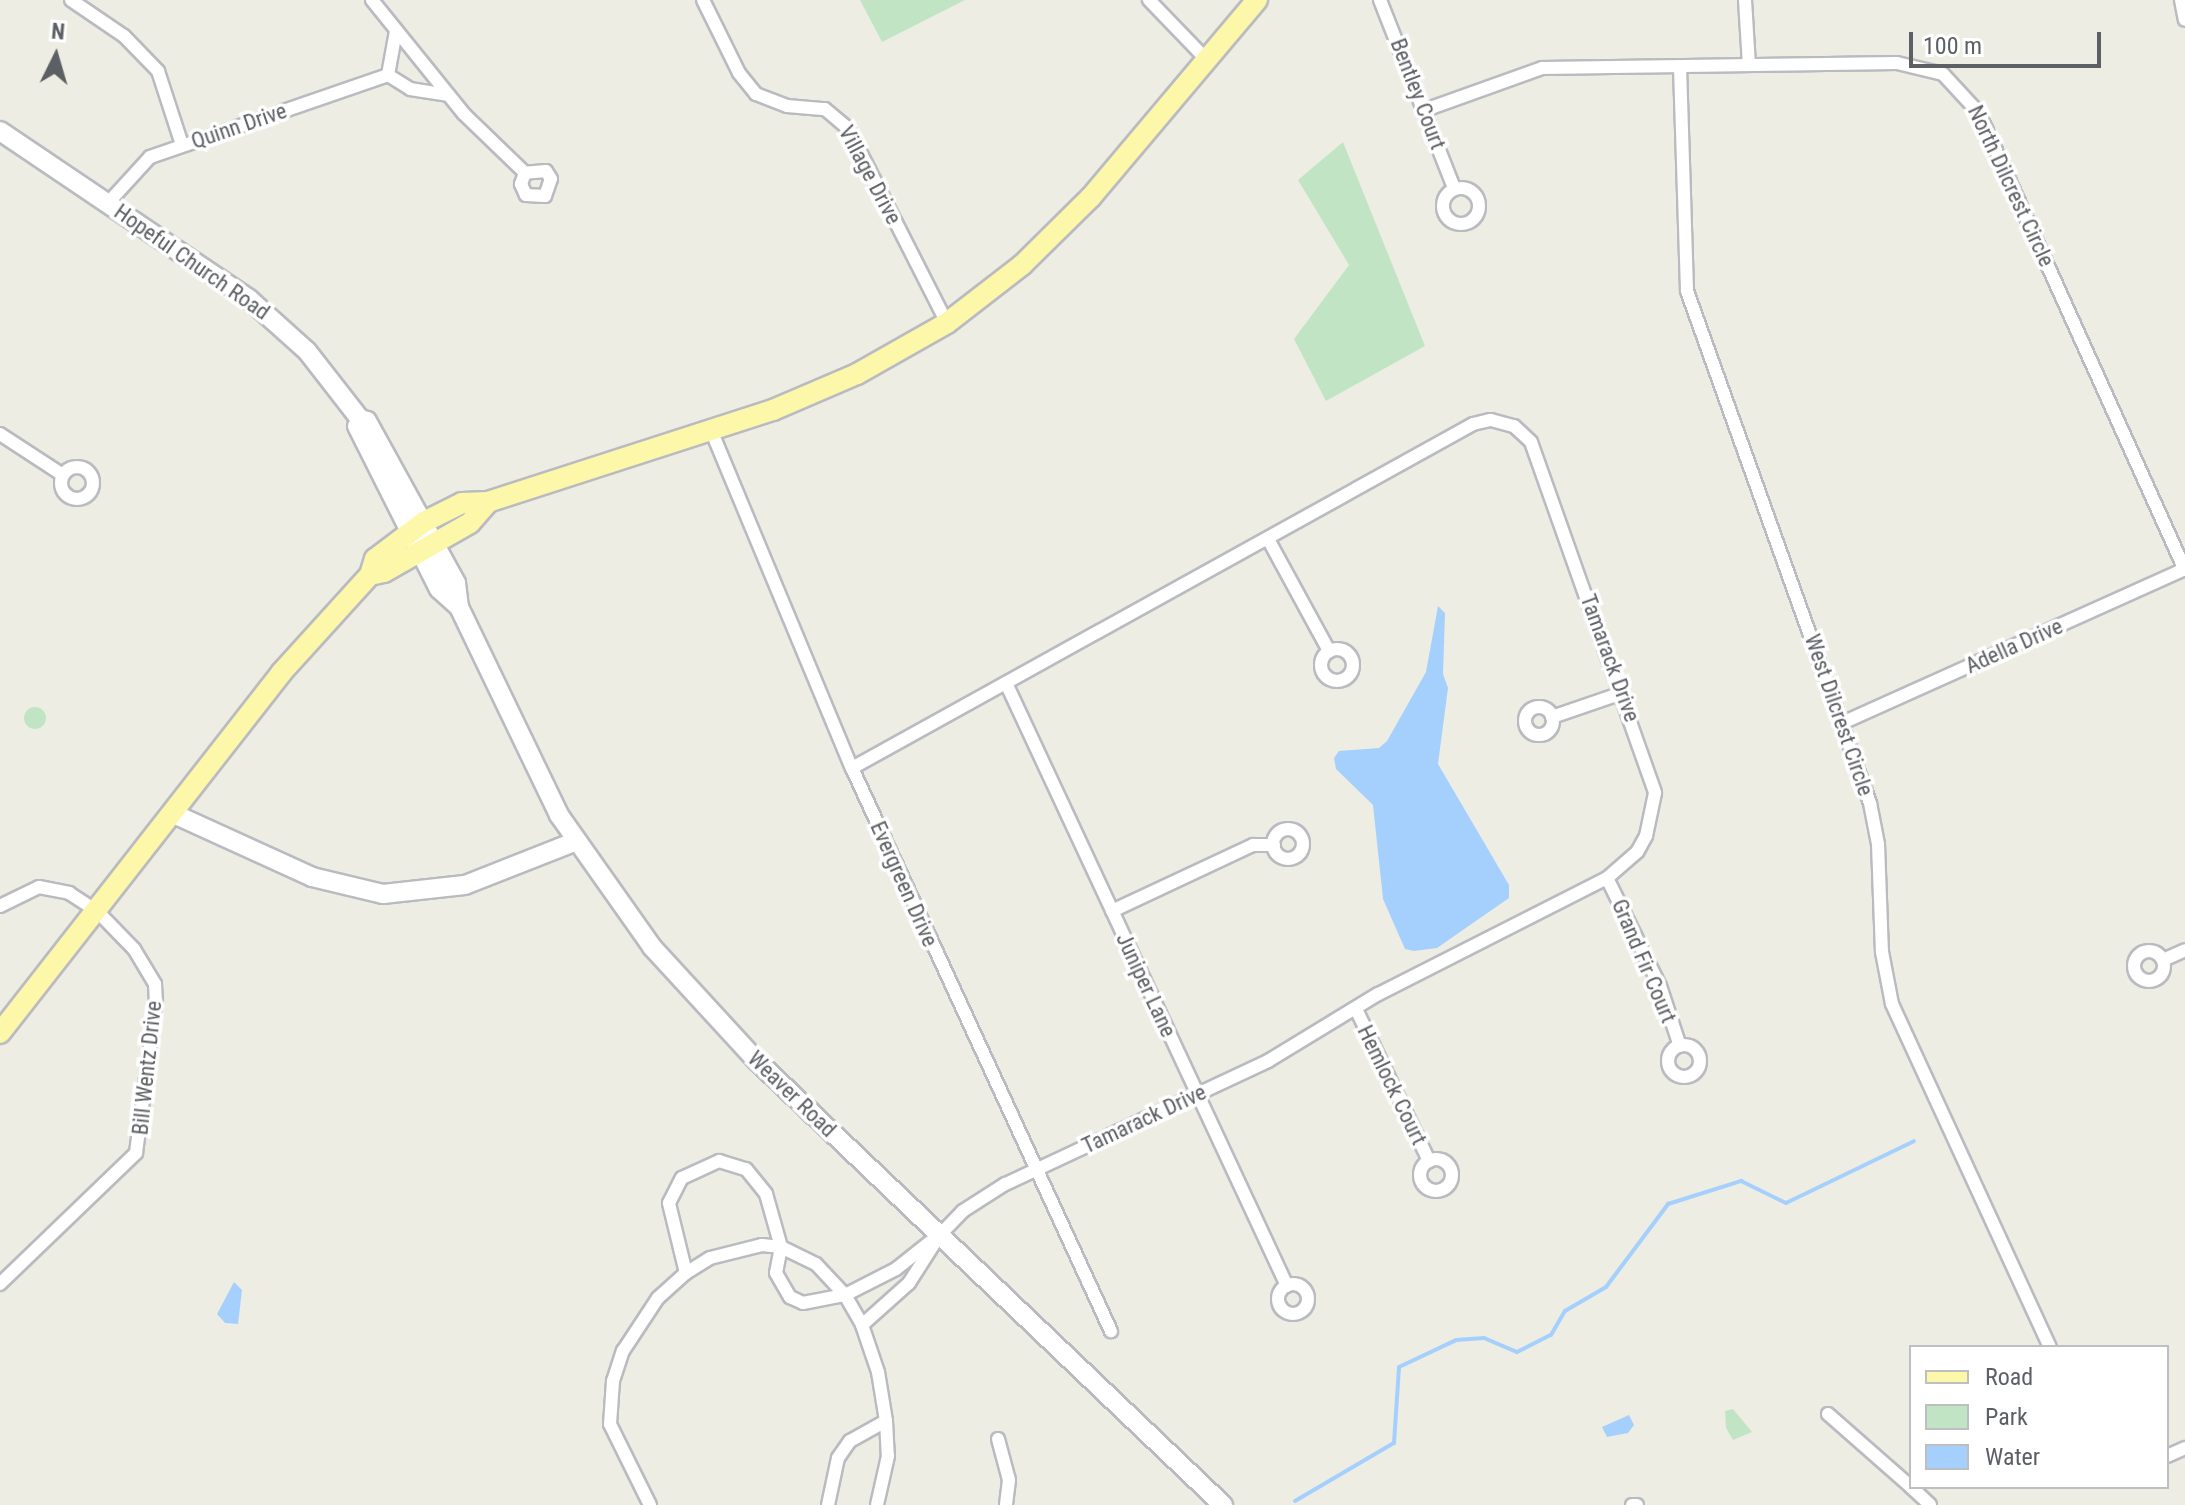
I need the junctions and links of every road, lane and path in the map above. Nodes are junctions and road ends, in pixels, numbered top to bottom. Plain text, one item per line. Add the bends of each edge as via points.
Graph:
1 (71, 0) edge
2 (372, 0) edge
3 (703, 0) edge
4 (1149, 0) edge
5 (1257, 0) edge
6 (1380, 0) edge
7 (1745, 0) edge
8 (2181, 0) edge
9 (2185, 20) edge
10 (396, 31) junction
11 (1205, 58) junction
12 (1749, 65) junction
13 (1680, 67) junction
14 (388, 75) junction
15 (448, 95) junction
16 (1425, 110) junction
17 (0, 131) edge
18 (182, 145) junction
19 (525, 173) dead end
20 (1454, 188) dead end
21 (108, 203) junction
22 (947, 323) junction
23 (711, 430) junction
24 (0, 434) edge
25 (63, 475) dead end
26 (421, 536) junction
27 (1268, 539) junction
28 (2185, 569) edge
29 (1329, 651) dead end
30 (1006, 683) junction
31 (1622, 693) junction
32 (1552, 717) dead end
33 (1842, 723) junction
34 (852, 768) junction
35 (174, 814) junction
36 (574, 842) junction
37 (1274, 845) dead end
38 (1607, 878) junction
39 (0, 906) edge
40 (97, 911) junction
41 (1112, 911) junction
42 (2185, 950) edge
43 (2163, 960) dead end
44 (1356, 1009) junction
45 (0, 1033) edge
46 (1680, 1046) dead end
47 (1196, 1095) junction
48 (1429, 1161) dead end
49 (1034, 1170) junction
50 (939, 1236) junction
51 (781, 1247) junction
52 (686, 1273) junction
53 (0, 1284) edge
54 (1287, 1286) dead end
55 (845, 1295) junction
56 (862, 1325) junction
57 (1111, 1331) dead end
58 (2049, 1345) edge
59 (1828, 1414) dead end
60 (886, 1421) junction
61 (998, 1439) dead end
62 (1909, 1485) edge
63 (1913, 1489) edge
64 (650, 1505) edge
65 (828, 1505) edge
66 (877, 1505) edge
67 (1006, 1505) edge
68 (1223, 1505) edge
69 (1930, 1505) edge

1 - 18 street via 124,36 158,71
2 - 10 street
3 - 22 street, Village Drive via 739,73 756,94 787,106 825,109 848,128
4 - 11 street
5 - 11 main road
6 - 16 street, Bentley Court
7 - 12 street
8 - 9 street
10 - 14 street
10 - 15 street
11 - 22 main road via 1053,236
12 - 13 street, North Dilcrest Circle
12 - 28 street, North Dilcrest Circle via 1914,64 1943,74 1965,92
13 - 16 street, North Dilcrest Circle via 1529,70
13 - 33 street, West Dilcrest Circle via 1687,291
14 - 15 street via 410,89
14 - 18 street, Quinn Drive
15 - 19 street
16 - 20 street, Bentley Court
17 - 21 main road, Hopeful Church Road
18 - 21 street, Quinn Drive via 136,167
21 - 26 main road, Hopeful Church Road via 279,324 333,381 360,419 367,421
22 - 23 main road via 857,374
23 - 26 main road via 488,502 470,523
23 - 34 street, Evergreen Drive
24 - 25 street
26 - 35 main road via 375,559 370,575 281,673
26 - 36 main road, Weaver Road via 456,583 459,607
27 - 29 street
27 - 30 street, Tamarack Drive
27 - 31 street, Tamarack Drive via 1473,424 1491,420 1514,426 1536,452
28 - 33 street, Adella Drive
30 - 34 street, Tamarack Drive
30 - 41 street, Juniper Lane
31 - 32 street
31 - 38 street, Tamarack Drive via 1650,769 1655,805 1637,852
33 - 58 street, West Dilcrest Circle via 1875,824 1882,952 1898,1025
34 - 49 street, Evergreen Drive
35 - 36 main road via 312,877 383,894 465,885
35 - 40 main road
36 - 50 main road, Weaver Road via 678,978
37 - 41 street via 1253,845
38 - 44 street, Tamarack Drive
38 - 46 street, Grand Fir Court via 1654,973
39 - 40 street, Bill Wentz Drive via 46,886 62,889
40 - 45 main road
40 - 53 street, Bill Wentz Drive via 134,949 155,984 142,1134 136,1153 117,1174
41 - 47 street, Juniper Lane
42 - 43 street
44 - 47 street, Tamarack Drive via 1292,1048
44 - 48 street, Hemlock Court
47 - 49 street, Tamarack Drive
47 - 54 street, Juniper Lane
49 - 50 street, Tamarack Drive via 963,1211
49 - 57 street, Evergreen Drive
50 - 55 street via 896,1269
50 - 56 street via 909,1283
50 - 68 main road, Weaver Road
51 - 52 street via 734,1249
51 - 52 street via 756,1178 733,1163 705,1163 682,1178 669,1203
51 - 55 street via 816,1264
51 - 55 street via 776,1273 790,1297 817,1304
52 - 64 street via 639,1322 613,1381 610,1424
55 - 56 street
56 - 60 street via 878,1372
59 - 62 street
60 - 65 street via 850,1441 838,1458
60 - 66 street via 888,1456
61 - 67 street via 1009,1480
63 - 69 street

